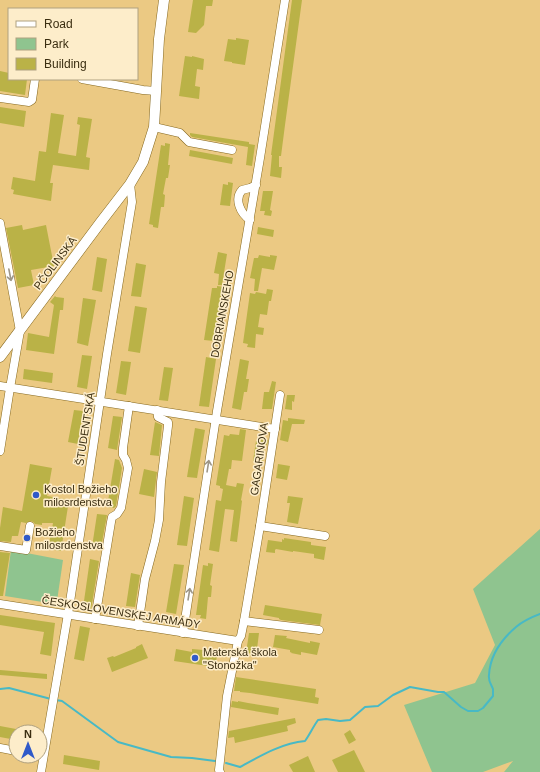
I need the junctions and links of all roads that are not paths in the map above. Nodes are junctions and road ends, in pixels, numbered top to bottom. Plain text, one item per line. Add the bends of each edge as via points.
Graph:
1 (164, 0) edge
2 (285, 0) edge
3 (35, 80) edge
4 (88, 80) edge
5 (156, 91) junction
6 (0, 98) edge
7 (154, 127) junction
8 (232, 150) dead end
9 (130, 184) junction
10 (256, 185) junction
11 (250, 220) junction
12 (0, 223) edge
13 (20, 331) junction
14 (0, 357) edge
15 (0, 386) edge
16 (10, 388) junction
17 (280, 395) dead end
18 (101, 401) junction
19 (129, 406) junction
20 (157, 410) junction
21 (216, 419) junction
22 (275, 429) junction
23 (0, 451) edge
24 (30, 526) dead end
25 (260, 526) junction
26 (325, 536) dead end
27 (0, 546) edge
28 (0, 604) edge
29 (68, 615) junction
30 (95, 619) junction
31 (244, 621) junction
32 (138, 626) junction
33 (319, 630) dead end
34 (183, 633) junction
35 (238, 641) junction
36 (41, 772) edge
37 (220, 772) edge

1 - 5 main road, PČOLINSKÁ
2 - 10 street, DOBRIANSKEHO
3 - 6 street via 32,100 28,102
4 - 5 street
5 - 7 main road, PČOLINSKÁ
7 - 8 street via 180,133 188,142
7 - 9 main road, PČOLINSKÁ via 142,162
9 - 13 main road, PČOLINSKÁ
9 - 18 street, ŠTUDENTSKÁ via 132,202
10 - 11 street, DOBRIANSKEHO
10 - 11 street via 242,190 239,194 239,205
11 - 21 street, DOBRIANSKEHO
12 -> 13 street
13 - 14 main road, PČOLINSKÁ
13 - 16 street
15 - 16 street
16 - 18 street
16 - 23 street
17 - 22 street, GAGARINOVA
18 - 19 street
18 - 29 street, ŠTUDENTSKÁ
19 - 20 street
19 - 30 street via 122,448 128,468 121,508 110,522
20 - 21 street
20 - 32 street via 158,417 168,422 168,426 156,541 145,579
21 - 22 street
34 -> 21 street, DOBRIANSKEHO
22 - 25 street, GAGARINOVA
24 - 27 street via 26,550
25 - 26 street
25 - 31 street, GAGARINOVA
28 - 29 street, ČESKOSLOVENSKEJ ARMÁDY
29 - 30 street, ČESKOSLOVENSKEJ ARMÁDY
29 - 36 street, ŠTUDENTSKÁ
30 - 32 street, ČESKOSLOVENSKEJ ARMÁDY
31 - 33 street
31 - 35 street, GAGARINOVA via 242,636
32 - 34 street, ČESKOSLOVENSKEJ ARMÁDY
34 - 35 street, ČESKOSLOVENSKEJ ARMÁDY
35 - 37 street, GAGARINOVA via 227,696

